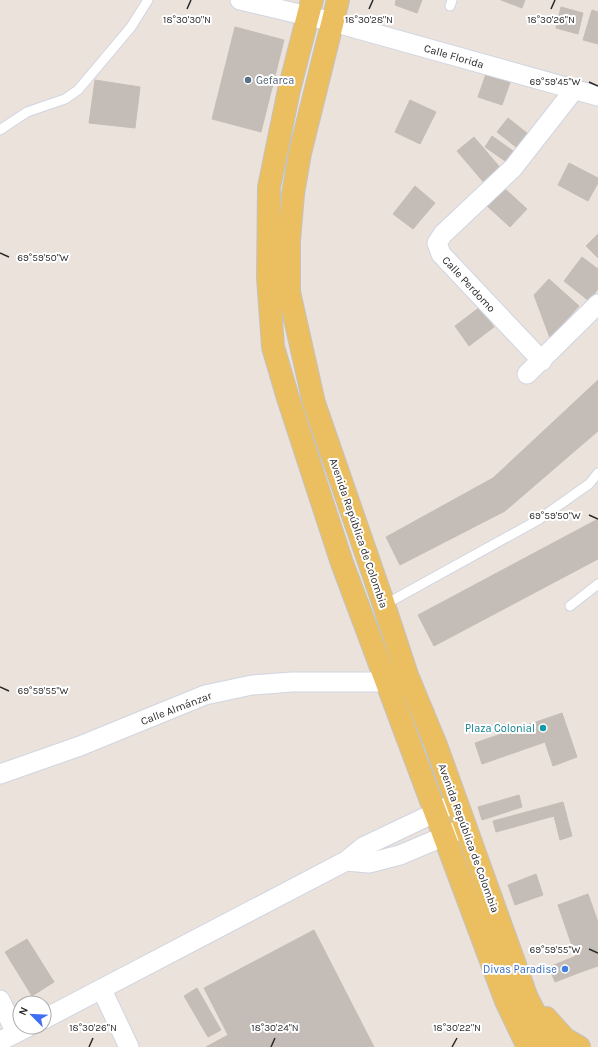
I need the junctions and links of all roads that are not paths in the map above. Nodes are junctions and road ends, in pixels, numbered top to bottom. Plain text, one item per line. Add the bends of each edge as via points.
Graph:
1 (148, 0) edge
2 (240, 0) edge
3 (338, 0) edge
4 (310, 8) edge
5 (333, 22) junction
6 (574, 90) junction
7 (598, 96) edge
8 (0, 130) edge
9 (598, 304) edge
10 (542, 361) junction
11 (527, 374) dead end
12 (598, 473) edge
13 (598, 584) edge
14 (384, 605) junction
15 (570, 606) dead end
16 (397, 679) junction
17 (0, 774) edge
18 (456, 803) junction
19 (434, 813) junction
20 (466, 827) junction
21 (444, 837) junction
22 (346, 861) junction
23 (102, 990) junction
24 (527, 998) junction
25 (0, 1000) edge
26 (52, 1015) edge
27 (12, 1027) edge
28 (129, 1047) edge
29 (528, 1047) edge
30 (552, 1047) edge
31 (579, 1047) edge

1 - 8 lane via 131,27 78,90 65,99 27,112
2 - 4 street
3 - 5 main road, Avenida República de Colombia
4 - 5 street, Calle Florida
4 - 16 main road, Avenida República de Colombia via 289,90 269,186 268,278 273,347 342,563
5 - 6 street, Calle Florida
5 - 14 main road, Avenida República de Colombia via 294,187 289,241 289,292 314,403
6 - 7 street, Calle Florida
6 - 10 street, Calle Perdomo via 513,168 443,234 437,243 441,254
9 - 10 street
10 - 11 street
12 - 14 lane via 589,484 538,520
13 - 15 lane
14 - 16 main road, Avenida República de Colombia
16 - 17 street, Calle Almánzar via 324,680 252,685 205,695 80,746
16 - 18 main road, Avenida República de Colombia via 436,745
16 - 19 main road, Avenida República de Colombia
18 - 19 street
18 - 20 main road, Avenida República de Colombia
19 - 21 main road, Avenida República de Colombia
19 - 22 street via 363,846
20 - 21 street
20 - 24 main road, Avenida República de Colombia
21 - 22 street via 400,855 369,863
21 - 29 main road, Avenida República de Colombia via 506,1000
22 - 23 street
23 - 26 street
23 - 28 street
24 - 30 main road, Avenida República de Colombia
24 - 31 main road via 564,1039
25 - 27 street

